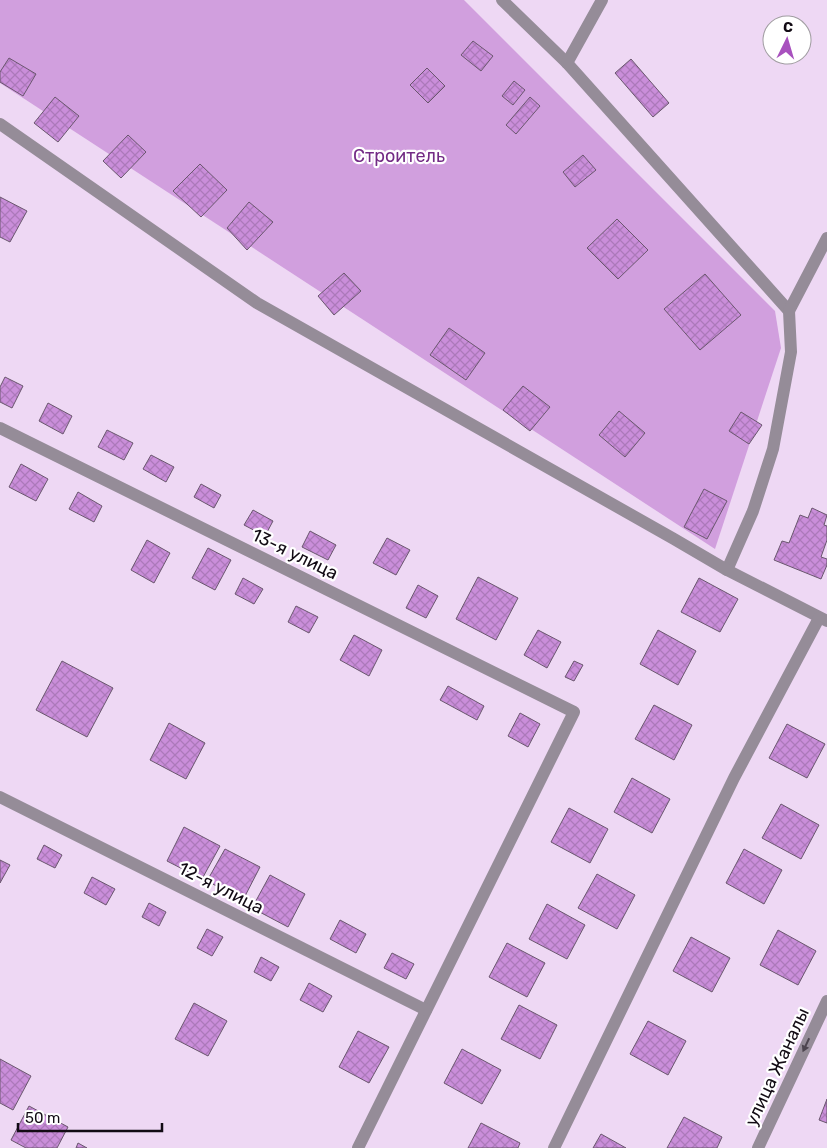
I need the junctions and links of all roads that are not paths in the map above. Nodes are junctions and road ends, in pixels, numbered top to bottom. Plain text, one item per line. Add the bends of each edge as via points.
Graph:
1 (502, 0) edge
2 (602, 0) edge
3 (567, 63) junction
4 (0, 124) edge
5 (827, 238) edge
6 (789, 311) junction
7 (0, 428) edge
8 (727, 570) junction
9 (823, 620) edge
10 (0, 797) edge
11 (827, 1000) edge
12 (426, 1010) junction
13 (358, 1148) edge
14 (554, 1148) edge
15 (758, 1148) edge

1 - 3 street
2 - 3 street
3 - 6 street
4 - 8 street via 257,303
5 - 6 street
6 - 8 street via 790,352 773,449 753,511
7 - 12 street, 13-я улица via 574,712
8 - 9 street
9 - 14 street via 734,778
10 - 12 street, 12-я улица
11 -> 15 street, улица Жаналы
12 - 13 street

